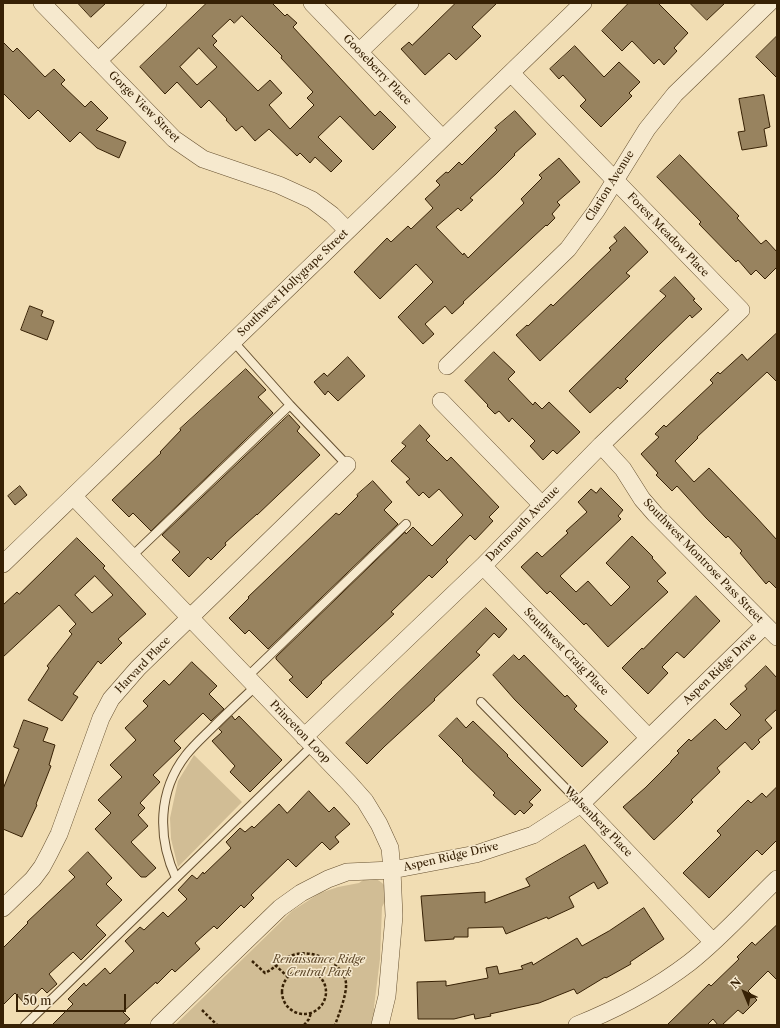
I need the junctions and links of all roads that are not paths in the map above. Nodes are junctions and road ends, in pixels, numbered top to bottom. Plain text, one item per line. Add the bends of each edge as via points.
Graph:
1 (42, 3) edge
2 (158, 3) edge
3 (312, 3) edge
4 (410, 3) edge
5 (583, 3) edge
6 (769, 3) edge
7 (359, 52) junction
8 (98, 61) junction
9 (511, 73) junction
10 (442, 138) junction
11 (615, 179) junction
12 (347, 230) junction
13 (741, 310) joint
14 (233, 341) junction
15 (446, 366) dead end
16 (441, 401) dead end
17 (290, 405) junction
18 (601, 446) junction
19 (347, 465) joint
20 (74, 497) junction
21 (542, 505) junction
22 (406, 524) dead end
23 (132, 556) junction
24 (3, 564) edge
25 (483, 566) junction
26 (189, 617) junction
27 (765, 625) junction
28 (777, 637) edge
29 (251, 682) junction
30 (481, 702) dead end
31 (649, 738) junction
32 (308, 741) junction
33 (581, 804) junction
34 (392, 870) junction
35 (176, 878) junction
36 (777, 879) edge
37 (3, 908) edge
38 (712, 942) junction
39 (25, 1025) edge
40 (158, 1025) edge
41 (380, 1025) edge
42 (577, 1025) edge

1 - 8 street, Gorge View Street
2 - 8 street
3 - 7 street, Gooseberry Place
4 - 7 street
5 - 9 street, Southwest Hollygrape Street
6 - 11 street, Clarion Avenue via 675,94 647,129
7 - 10 street, Gooseberry Place
8 - 12 street, Gorge View Street via 174,139 203,160 279,185 312,200
9 - 10 street, Southwest Hollygrape Street
9 - 11 street, Forest Meadow Place
10 - 12 street, Southwest Hollygrape Street
11 - 13 street, Forest Meadow Place
11 - 15 street, Clarion Avenue via 596,211 568,249
12 - 14 street, Southwest Hollygrape Street
13 - 18 street, Dartmouth Avenue
14 - 17 lane
14 - 20 street, Southwest Hollygrape Street
16 - 21 street
17 - 19 lane
17 - 23 lane
18 - 21 street, Dartmouth Avenue
18 - 27 street, Southwest Montrose Pass Street via 623,469 655,514
19 - 26 street, Harvard Place
20 - 23 street, Princeton Loop
20 - 24 street, Southwest Hollygrape Street
21 - 25 street, Dartmouth Avenue
22 - 29 lane
23 - 26 street, Princeton Loop
25 - 31 street, Southwest Craig Place
25 - 32 street, Dartmouth Avenue
26 - 29 street, Princeton Loop
26 - 37 street, Harvard Place via 111,699 101,718 50,854 33,879
27 - 28 street, Southwest Montrose Pass Street
27 - 31 street, Aspen Ridge Drive
29 - 32 street, Princeton Loop
29 - 35 lane via 189,751 172,778 164,804 163,827 167,855
30 - 33 lane, Walsenberg Place
31 - 33 street, Aspen Ridge Drive
32 - 34 street, Princeton Loop via 365,801 390,848
32 - 35 lane
33 - 34 street, Aspen Ridge Drive via 534,835 503,846 476,854
33 - 38 street, Walsenberg Place
34 - 40 street, Aspen Ridge Drive via 347,872 301,893 280,908
34 - 41 street, Princeton Loop via 394,916 390,974
35 - 39 lane
36 - 38 street
38 - 42 street via 679,971 652,988 610,1011

